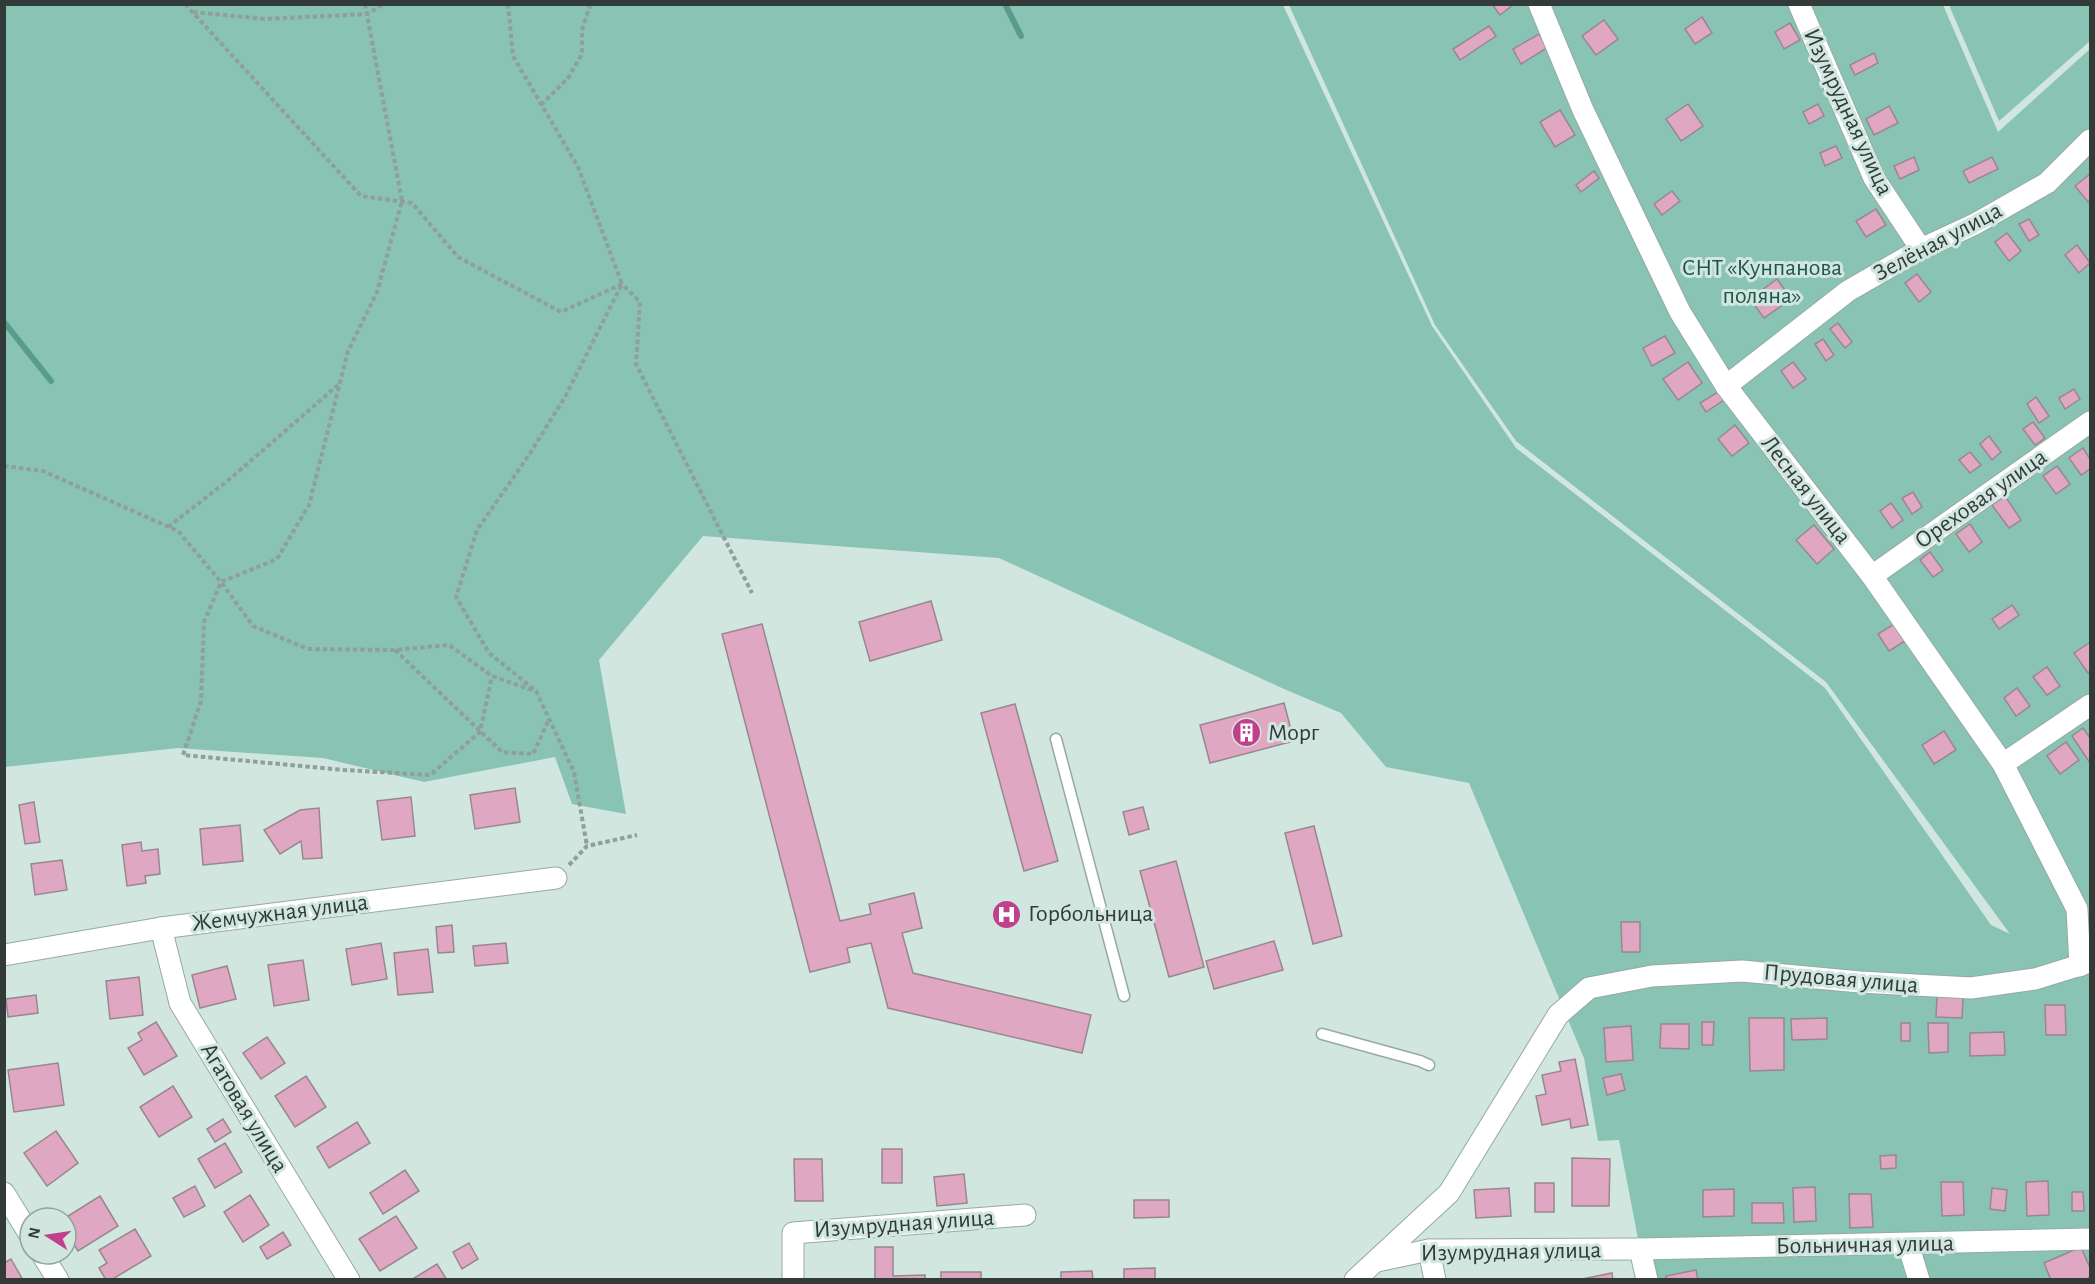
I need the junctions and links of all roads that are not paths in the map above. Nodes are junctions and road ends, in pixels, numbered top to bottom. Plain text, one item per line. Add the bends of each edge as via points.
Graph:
1 (1539, 4) edge
2 (1798, 4) edge
3 (2091, 140) edge
4 (1921, 249) junction
5 (1726, 386) junction
6 (2091, 422) edge
7 (1872, 576) junction
8 (2091, 705) edge
9 (1056, 739) dead end
10 (2003, 764) junction
11 (556, 878) road end
12 (161, 928) junction
13 (4, 955) edge
14 (2085, 964) edge
15 (1124, 996) dead end
16 (1322, 1034) dead end
17 (1429, 1065) dead end
18 (4, 1193) edge
19 (1025, 1215) dead end
20 (18, 1216) edge
21 (2091, 1239) edge
22 (1908, 1244) junction
23 (1429, 1250) junction
24 (1640, 1250) junction
25 (1376, 1261) junction
26 (49, 1266) edge
27 (58, 1280) edge
28 (349, 1280) edge
29 (793, 1280) edge
30 (1355, 1280) edge
31 (1435, 1280) edge
32 (1647, 1280) edge
33 (1918, 1280) edge

1 - 5 street, Лесная улица via 1583,110 1680,312
2 - 4 street, Изумрудная улица via 1874,178
3 - 4 street, Зелёная улица via 2047,183
4 - 5 street, Зелёная улица via 1848,291
5 - 7 street, Лесная улица
6 - 7 street, Ореховая улица
7 - 10 street, Лесная улица
8 - 10 street
9 - 15 lane
10 - 14 street, Лесная улица via 2077,909
11 - 12 street, Жемчужная улица
12 - 13 street, Жемчужная улица
12 - 28 street, Агатовая улица via 180,1003
14 - 25 street, Прудовая улица via 2036,979 1971,988 1742,971 1652,976 1589,988 1558,1015 1502,1099 1449,1193
16 - 17 lane
18 - 20 street
19 - 29 street, Изумрудная улица via 793,1233
21 - 22 street, Больничная улица
22 - 24 street, Больничная улица
22 - 33 street
23 - 24 street, Изумрудная улица
23 - 25 street, Изумрудная улица
23 - 31 street
24 - 32 street
25 - 30 street
26 - 27 street

